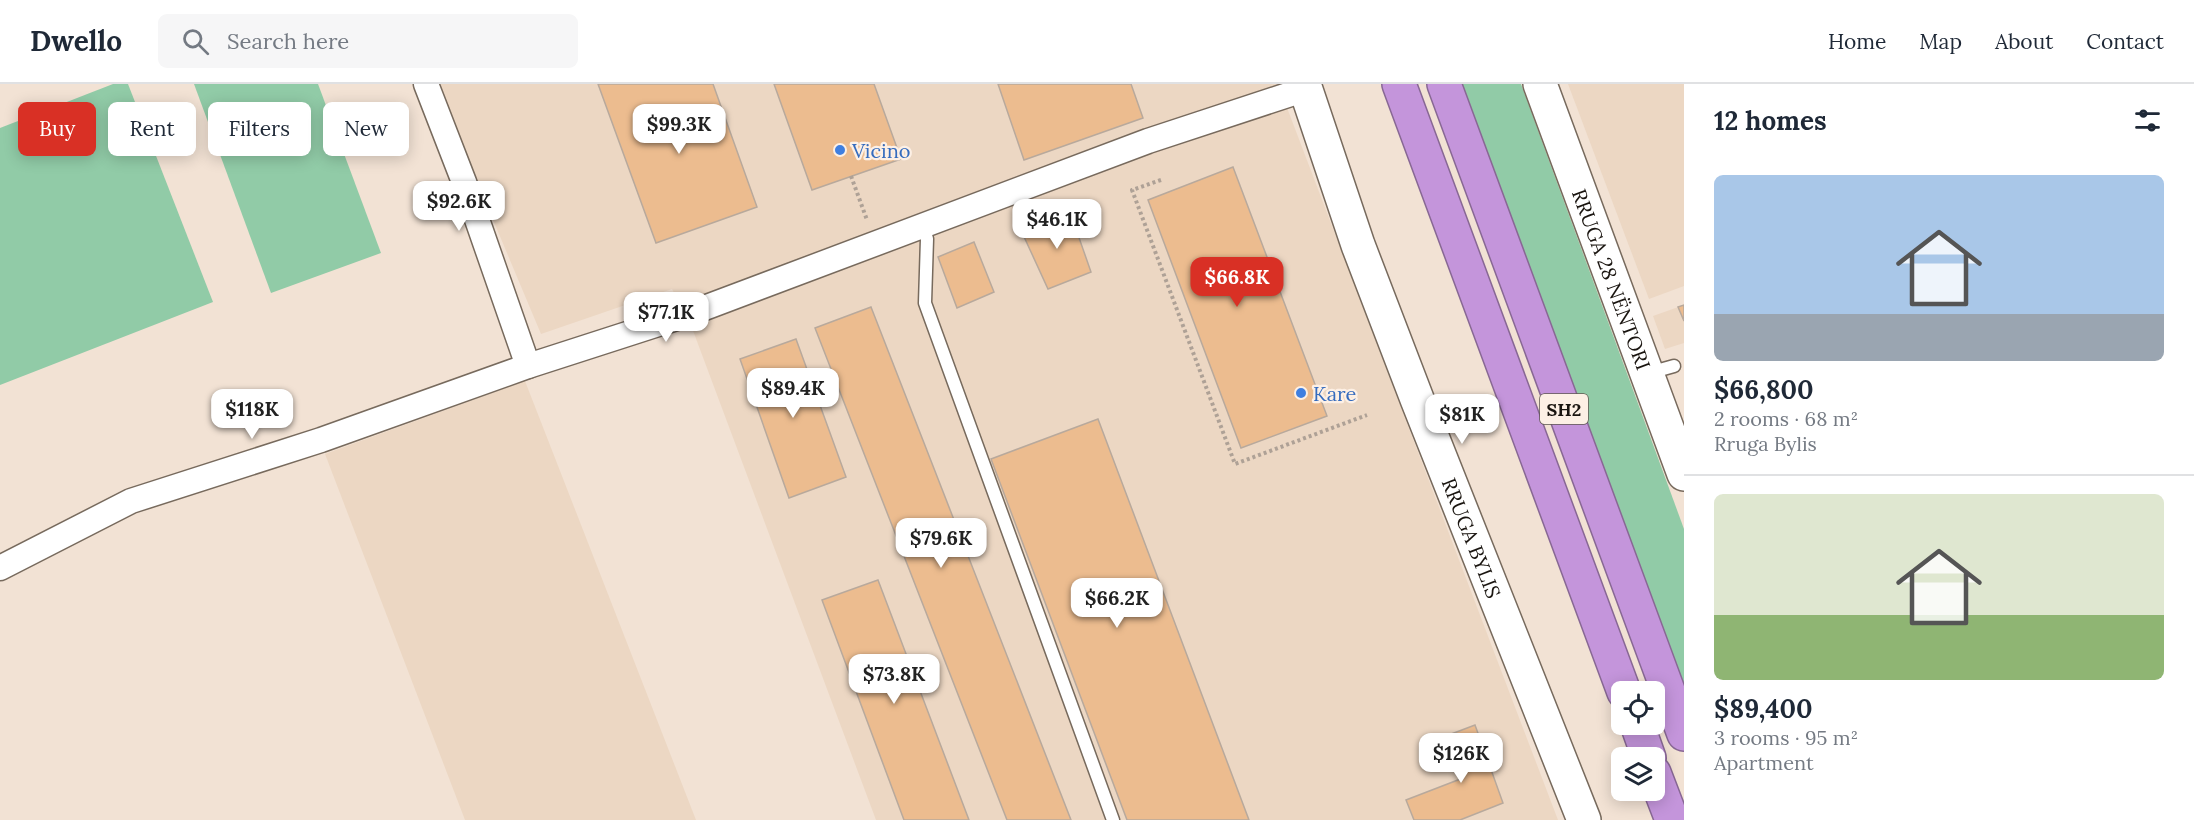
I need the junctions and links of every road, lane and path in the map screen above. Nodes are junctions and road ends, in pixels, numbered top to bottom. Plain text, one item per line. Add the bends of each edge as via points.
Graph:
1 (426, 84) edge
2 (1399, 84) edge
3 (1444, 84) edge
4 (1540, 84) edge
5 (1305, 86) edge
6 (851, 176) dead end
7 (1161, 180) dead end
8 (923, 225) junction
9 (876, 243) junction
10 (528, 366) junction
11 (1367, 415) dead end
12 (1684, 474) edge
13 (0, 568) edge
14 (1620, 681) edge
15 (1684, 734) edge
16 (1665, 801) edge
17 (1113, 820) edge
18 (1584, 820) edge
19 (1672, 820) edge

1 - 10 street
2 - 14 highway, SH2
3 - 15 highway, SH2
4 - 12 main road, RRUGA 28 NËNTORI via 1660,370
5 - 8 street
5 - 18 main road, RRUGA BYLIS via 1358,245
6 - 9 path
7 - 11 path via 1132,190 1235,464
8 - 9 street
8 - 17 lane via 927,238 925,303
9 - 10 street via 694,312
10 - 13 street via 321,440 131,501
16 - 19 highway

